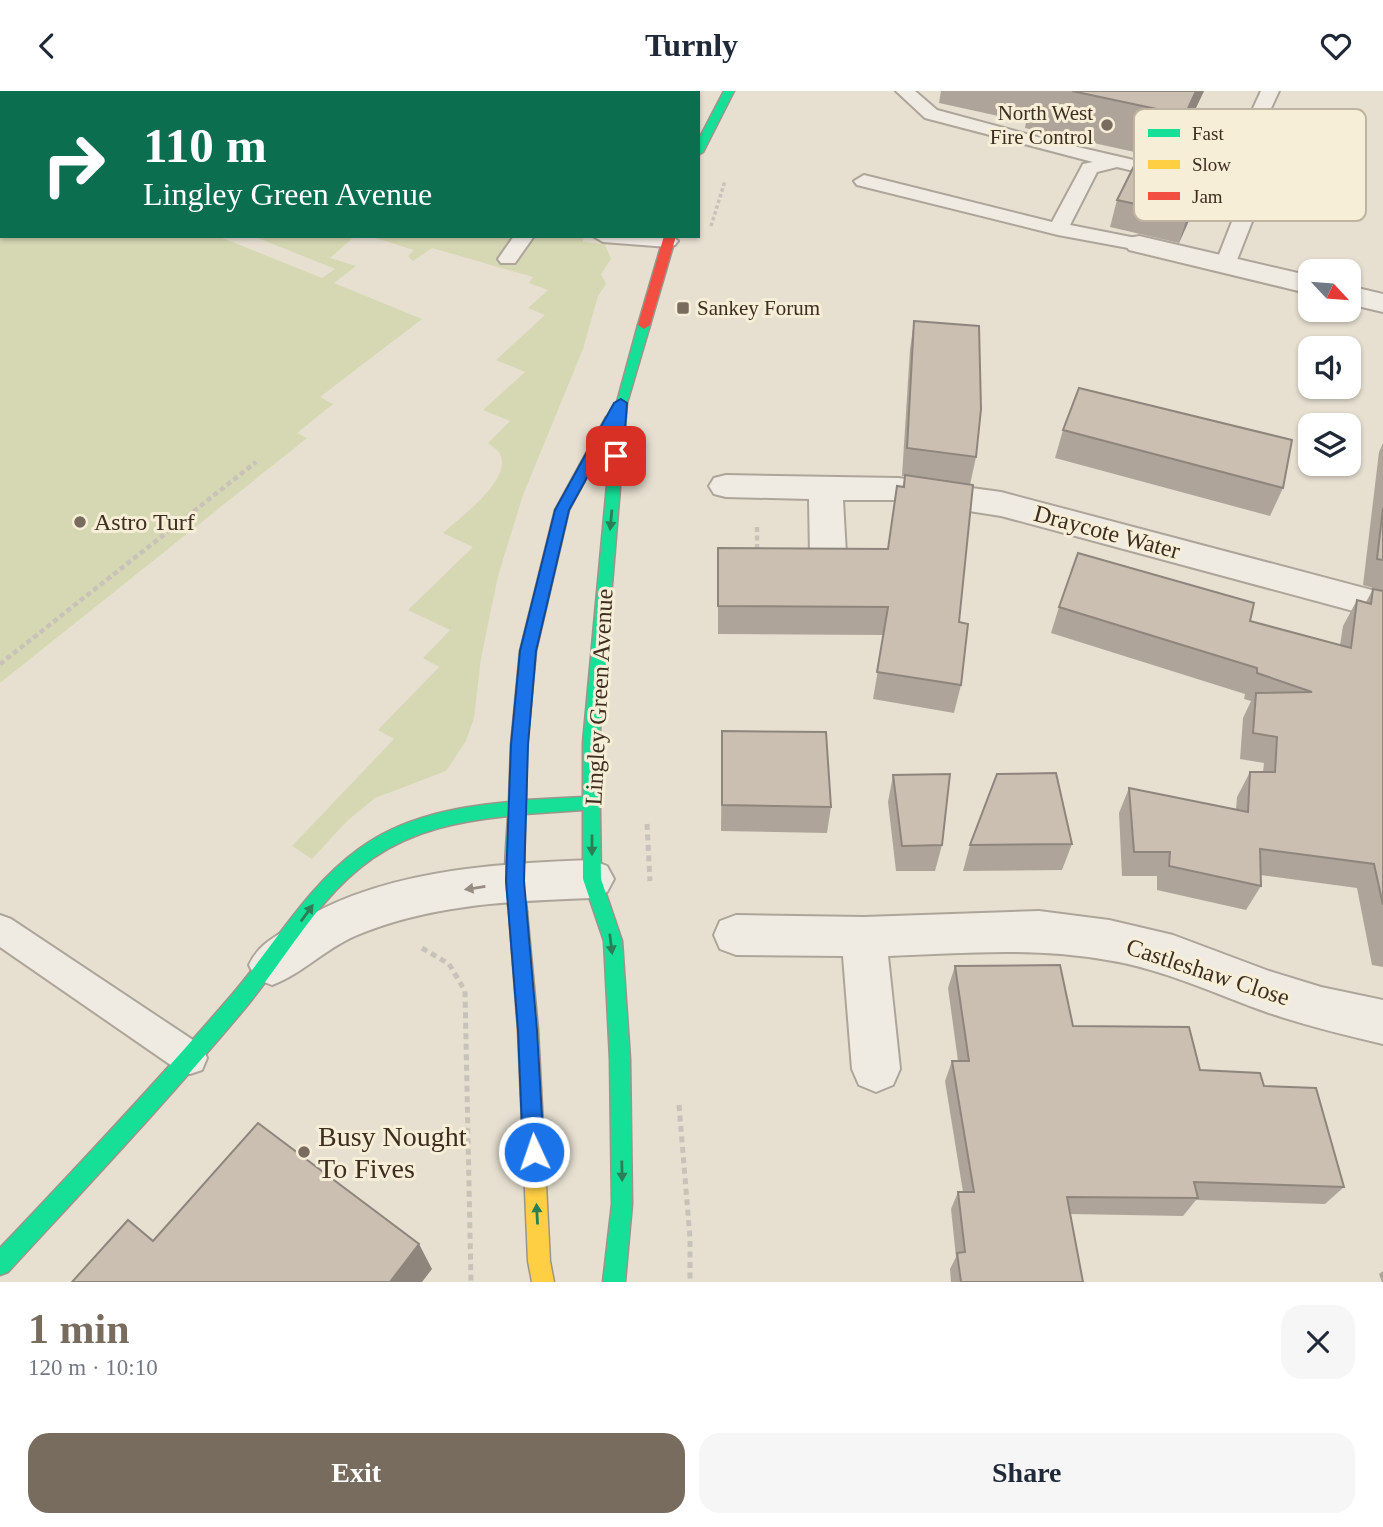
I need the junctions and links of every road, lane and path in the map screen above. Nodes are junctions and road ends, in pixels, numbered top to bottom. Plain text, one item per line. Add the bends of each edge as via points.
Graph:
1 (729, 91) edge
2 (905, 91) edge
3 (1270, 91) edge
4 (1262, 109) edge
5 (700, 148) edge
6 (1116, 162) junction
7 (1134, 166) edge
8 (729, 172) dead end
9 (864, 181) dead end
10 (1242, 221) edge
11 (1058, 229) junction
12 (708, 235) dead end
13 (523, 238) edge
14 (647, 238) edge
15 (669, 239) edge
16 (1139, 244) joint
17 (508, 259) dead end
18 (1226, 265) junction
19 (1298, 282) edge
20 (1362, 298) edge
21 (1383, 303) edge
22 (621, 403) junction
23 (256, 463) dead end
24 (726, 486) dead end
25 (826, 488) junction
26 (828, 554) edge
27 (1383, 606) edge
28 (0, 664) edge
29 (592, 803) junction
30 (517, 809) junction
31 (647, 823) dead end
32 (592, 879) junction
33 (515, 881) junction
34 (651, 890) dead end
35 (0, 929) edge
36 (736, 935) dead end
37 (864, 937) junction
38 (422, 948) dead end
39 (267, 968) junction
40 (1383, 1022) edge
41 (190, 1058) junction
42 (876, 1069) dead end
43 (678, 1098) dead end
44 (0, 1264) edge
45 (471, 1282) edge
46 (543, 1282) edge
47 (614, 1282) edge
48 (690, 1282) edge

1 - 5 main road
2 - 6 lane via 931,114
3 - 4 lane
6 - 7 lane
6 - 11 lane via 1090,168
8 - 12 path
9 - 11 lane
10 - 18 lane
11 - 16 lane
13 - 17 lane
14 - 15 lane
15 - 22 main road, Lingley Green Avenue
16 - 18 street
18 - 19 street
20 - 21 street
22 -> 29 main road, Lingley Green Avenue via 591,743
22 - 30 main road, Lingley Green Avenue via 562,510 528,651
23 - 28 path
24 - 25 street, Draycote Water
25 - 26 street
25 - 27 street, Draycote Water via 898,489 1001,504
29 - 30 main road
29 -> 32 main road, Lingley Green Avenue
30 - 33 main road, Lingley Green Avenue
39 -> 30 main road via 330,881 366,852 411,828
31 - 34 path
32 - 33 street
32 -> 47 main road, Lingley Green Avenue via 613,941 620,1059 622,1204
33 -> 39 street via 375,907 332,925
46 -> 33 main road, Lingley Green Avenue
35 - 41 lane
36 - 37 street, Castleshaw Close
37 - 40 street, Castleshaw Close via 1039,931 1109,940 1173,955 1321,1008
37 - 42 street
38 - 45 path via 458,971 465,991
39 - 41 main road
41 - 44 main road
43 - 48 path

